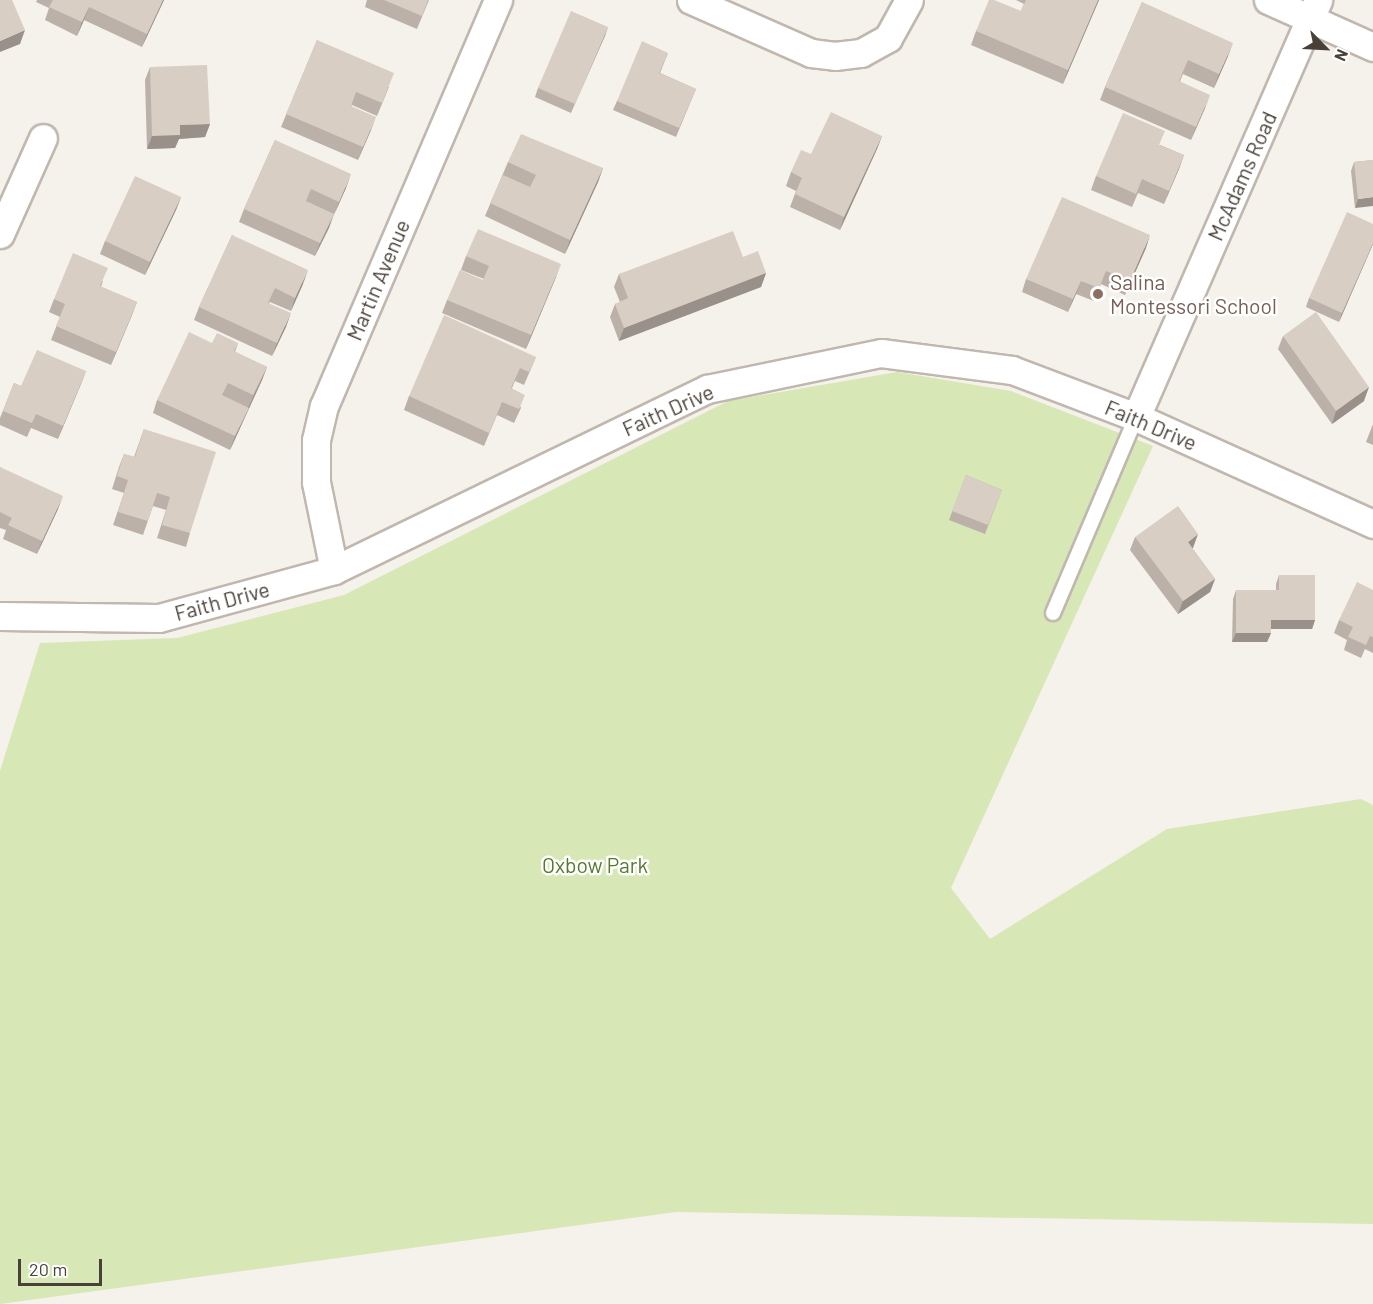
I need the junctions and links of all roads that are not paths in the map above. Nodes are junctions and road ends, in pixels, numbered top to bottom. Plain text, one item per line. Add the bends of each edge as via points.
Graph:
1 (498, 0) edge
2 (691, 0) edge
3 (909, 0) edge
4 (1268, 0) edge
5 (1314, 9) edge
6 (1373, 47) edge
7 (43, 138) dead end
8 (0, 234) edge
9 (1136, 417) junction
10 (1373, 524) edge
11 (334, 570) junction
12 (1053, 613) dead end
13 (0, 616) edge

1 - 11 street, Martin Avenue via 324,406 316,440 316,482
2 - 3 street via 811,53 835,56 861,53 888,38
4 - 5 street
5 - 6 street
5 - 9 street, McAdams Road
7 - 8 street
9 - 10 street, Faith Drive
9 - 11 street, Faith Drive via 1012,370 881,353 707,389
9 - 12 lane
11 - 13 street, Faith Drive via 159,618

